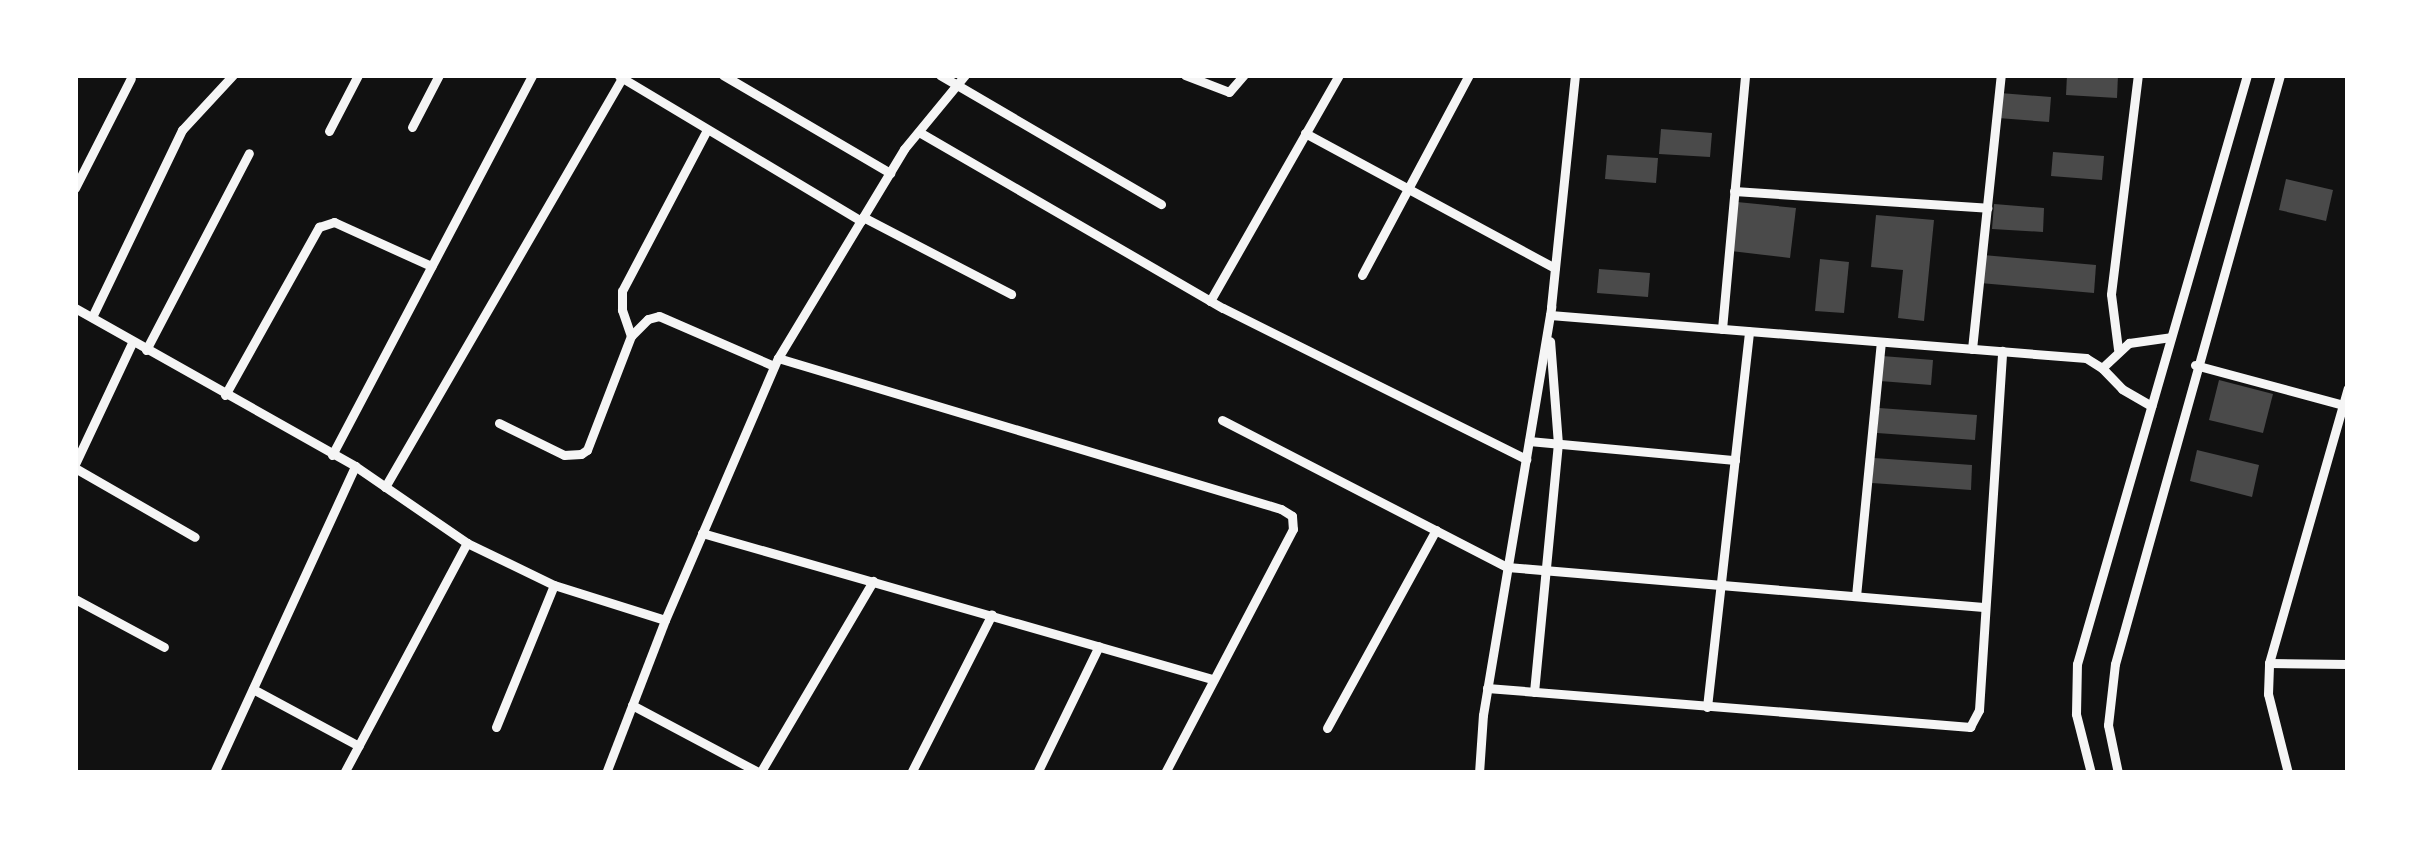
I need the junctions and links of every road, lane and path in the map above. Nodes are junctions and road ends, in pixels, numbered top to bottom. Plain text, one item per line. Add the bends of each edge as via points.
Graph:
1 (232, 75) edge
2 (358, 75) edge
3 (440, 75) edge
4 (532, 75) edge
5 (723, 75) edge
6 (940, 75) edge
7 (966, 75) edge
8 (1185, 75) edge
9 (1244, 75) edge
10 (1339, 75) edge
11 (1469, 75) edge
12 (1575, 75) edge
13 (1744, 75) edge
14 (2001, 75) edge
15 (2138, 75) edge
16 (2247, 75) edge
17 (2280, 75) edge
18 (619, 76) edge
19 (131, 78) dead end
20 (957, 86) junction
21 (412, 128) dead end
22 (708, 130) junction
23 (329, 131) dead end
24 (919, 132) junction
25 (1305, 133) junction
26 (249, 153) dead end
27 (890, 173) junction
28 (75, 188) edge
29 (1408, 188) junction
30 (1734, 192) junction
31 (1161, 204) dead end
32 (1987, 208) junction
33 (862, 219) junction
34 (431, 266) junction
35 (1555, 268) junction
36 (1362, 275) dead end
37 (1011, 294) dead end
38 (1210, 301) junction
39 (75, 308) edge
40 (92, 317) junction
41 (1549, 319) junction
42 (1722, 329) junction
43 (1749, 331) junction
44 (631, 336) junction
45 (2171, 337) junction
46 (1881, 342) junction
47 (132, 343) junction
48 (1972, 349) junction
49 (2118, 349) junction
50 (146, 350) junction
51 (2002, 351) junction
52 (776, 362) junction
53 (2195, 365) junction
54 (2102, 368) junction
55 (2348, 388) edge
56 (225, 394) junction
57 (2151, 406) junction
58 (2346, 406) edge
59 (1222, 420) dead end
60 (499, 423) dead end
61 (1529, 441) junction
62 (1558, 444) junction
63 (332, 454) junction
64 (1526, 458) junction
65 (1735, 460) junction
66 (75, 466) edge
67 (355, 466) junction
68 (385, 487) junction
69 (1436, 530) junction
70 (702, 533) junction
71 (196, 537) dead end
72 (467, 543) junction
73 (1508, 567) junction
74 (1546, 570) junction
75 (873, 581) junction
76 (554, 585) junction
77 (1722, 585) junction
78 (1856, 596) junction
79 (75, 599) edge
80 (1982, 607) junction
81 (992, 614) junction
82 (665, 620) junction
83 (1099, 646) junction
84 (164, 647) dead end
85 (2270, 663) junction
86 (2348, 664) edge
87 (1212, 679) junction
88 (1487, 688) junction
89 (253, 689) junction
90 (1534, 692) junction
91 (632, 705) junction
92 (1707, 707) junction
93 (496, 727) dead end
94 (1328, 728) dead end
95 (359, 746) junction
96 (214, 773) edge
97 (344, 773) edge
98 (606, 773) edge
99 (760, 773) edge
100 (911, 773) edge
101 (1037, 773) edge
102 (1165, 773) edge
103 (1479, 773) edge
104 (2091, 773) edge
105 (2118, 773) edge
106 (2288, 773) edge

1 - 40 street via 182,130
2 - 23 street
3 - 21 street
4 - 34 street
5 - 27 street
6 - 20 street
7 - 20 street
8 - 9 street via 1229,92
10 - 25 street
11 - 29 street
12 - 35 street
13 - 30 street
14 - 32 street
15 - 49 street via 2111,294
16 - 45 street
17 - 53 street
18 - 22 street
18 - 68 street
19 - 28 street
20 - 24 street
20 - 31 street
22 - 33 street
22 - 44 street via 622,291
24 - 27 street
24 - 38 street
25 - 29 street
25 - 38 street
26 - 50 street
27 - 33 street
29 - 35 street
29 - 36 street
30 - 32 street
30 - 42 street
32 - 48 street
33 - 37 street
33 - 52 street
34 - 56 street via 334,222 318,227
34 - 63 street
35 - 41 street
38 - 64 street
39 - 40 street
40 - 47 street
41 - 42 street
41 - 61 street
41 - 62 street
42 - 43 street
43 - 46 street
43 - 65 street
44 - 52 street via 659,316
44 - 60 street via 582,454 564,454
45 - 49 street
45 - 57 street
46 - 48 street
46 - 78 street
47 - 50 street
47 - 66 street
48 - 51 street
49 - 54 street
50 - 56 street
51 - 54 street via 2086,358
51 - 80 street
52 - 70 street
52 - 87 street via 1292,516 1293,529
53 - 58 street
53 - 105 street via 2109,693
54 - 57 street
55 - 58 street
56 - 63 street
57 - 104 street via 2077,664 2076,714
58 - 85 street
59 - 69 street
61 - 62 street
61 - 64 street
62 - 65 street
62 - 74 street
63 - 67 street
64 - 73 street
65 - 77 street
66 - 71 street
67 - 68 street
67 - 89 street
68 - 72 street
69 - 73 street
69 - 94 street
70 - 75 street
70 - 82 street
72 - 76 street
72 - 95 street
73 - 74 street
73 - 88 street
74 - 77 street
74 - 90 street
75 - 81 street
75 - 99 street
76 - 82 street
76 - 93 street
77 - 78 street
77 - 92 street
78 - 80 street
79 - 84 street
80 - 92 street via 1979,710 1970,727
81 - 83 street
81 - 100 street
82 - 91 street
83 - 87 street
83 - 101 street
85 - 86 street
85 - 106 street via 2268,694
87 - 102 street
88 - 90 street
88 - 103 street
89 - 95 street
89 - 96 street
90 - 92 street
91 - 98 street
91 - 99 street
95 - 97 street

